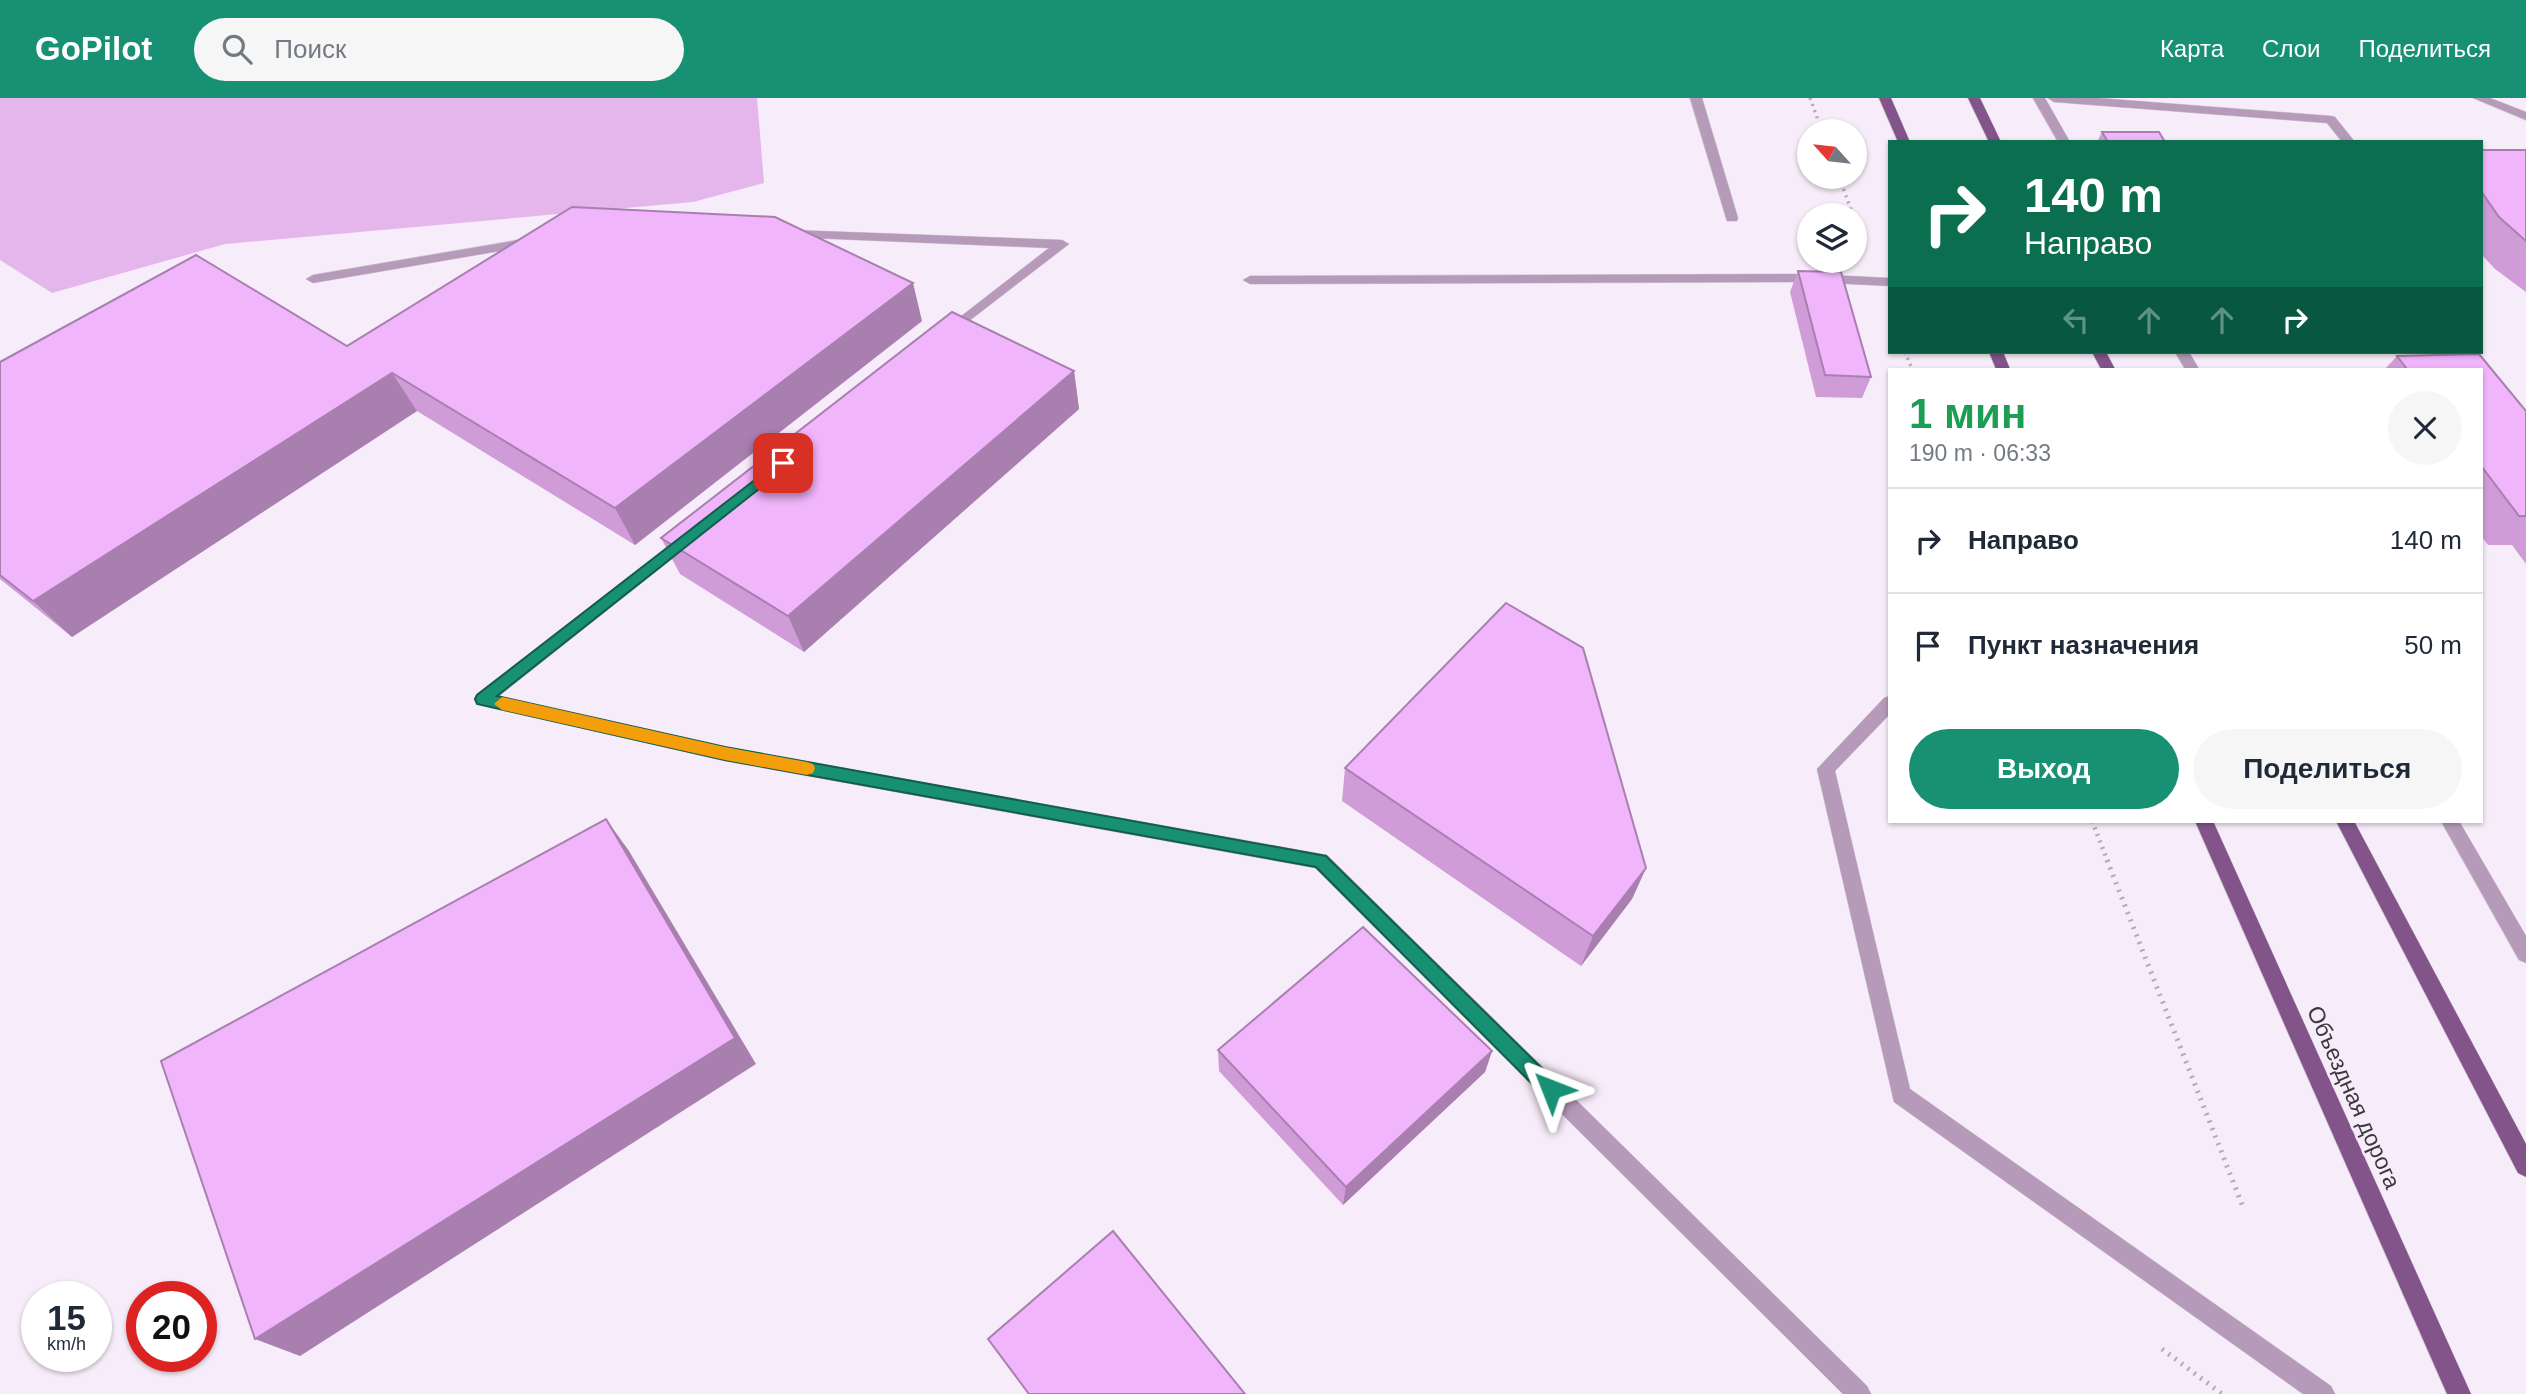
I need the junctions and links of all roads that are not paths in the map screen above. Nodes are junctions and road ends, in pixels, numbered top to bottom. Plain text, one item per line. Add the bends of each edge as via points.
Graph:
1 (1696, 98) edge
2 (1885, 98) edge
3 (1974, 98) edge
4 (2039, 98) edge
5 (2054, 98) edge
6 (2479, 98) edge
7 (2526, 116) edge
8 (1903, 140) edge
9 (1994, 140) edge
10 (2063, 140) edge
11 (2347, 140) edge
12 (1732, 218) dead end
13 (773, 234) edge
14 (541, 240) edge
15 (313, 279) dead end
16 (1250, 280) dead end
17 (1888, 282) edge
18 (931, 347) edge
19 (701, 527) edge
20 (1888, 705) edge
21 (2205, 823) edge
22 (2346, 823) edge
23 (2451, 823) edge
24 (2526, 954) edge
25 (2526, 1166) edge
26 (1859, 1394) edge
27 (2323, 1394) edge
28 (2459, 1394) edge

1 - 12 street
2 - 8 main road
3 - 9 main road
4 - 10 street
5 - 11 street via 2331,120
6 - 7 street
13 - 18 street via 1062,244
14 - 15 street
16 - 17 street via 1808,278
19 - 26 street via 483,699 725,754 1320,861
20 - 27 street via 1826,769 1901,1095
21 - 28 main road, Объездная дорога
22 - 25 main road
23 - 24 street

